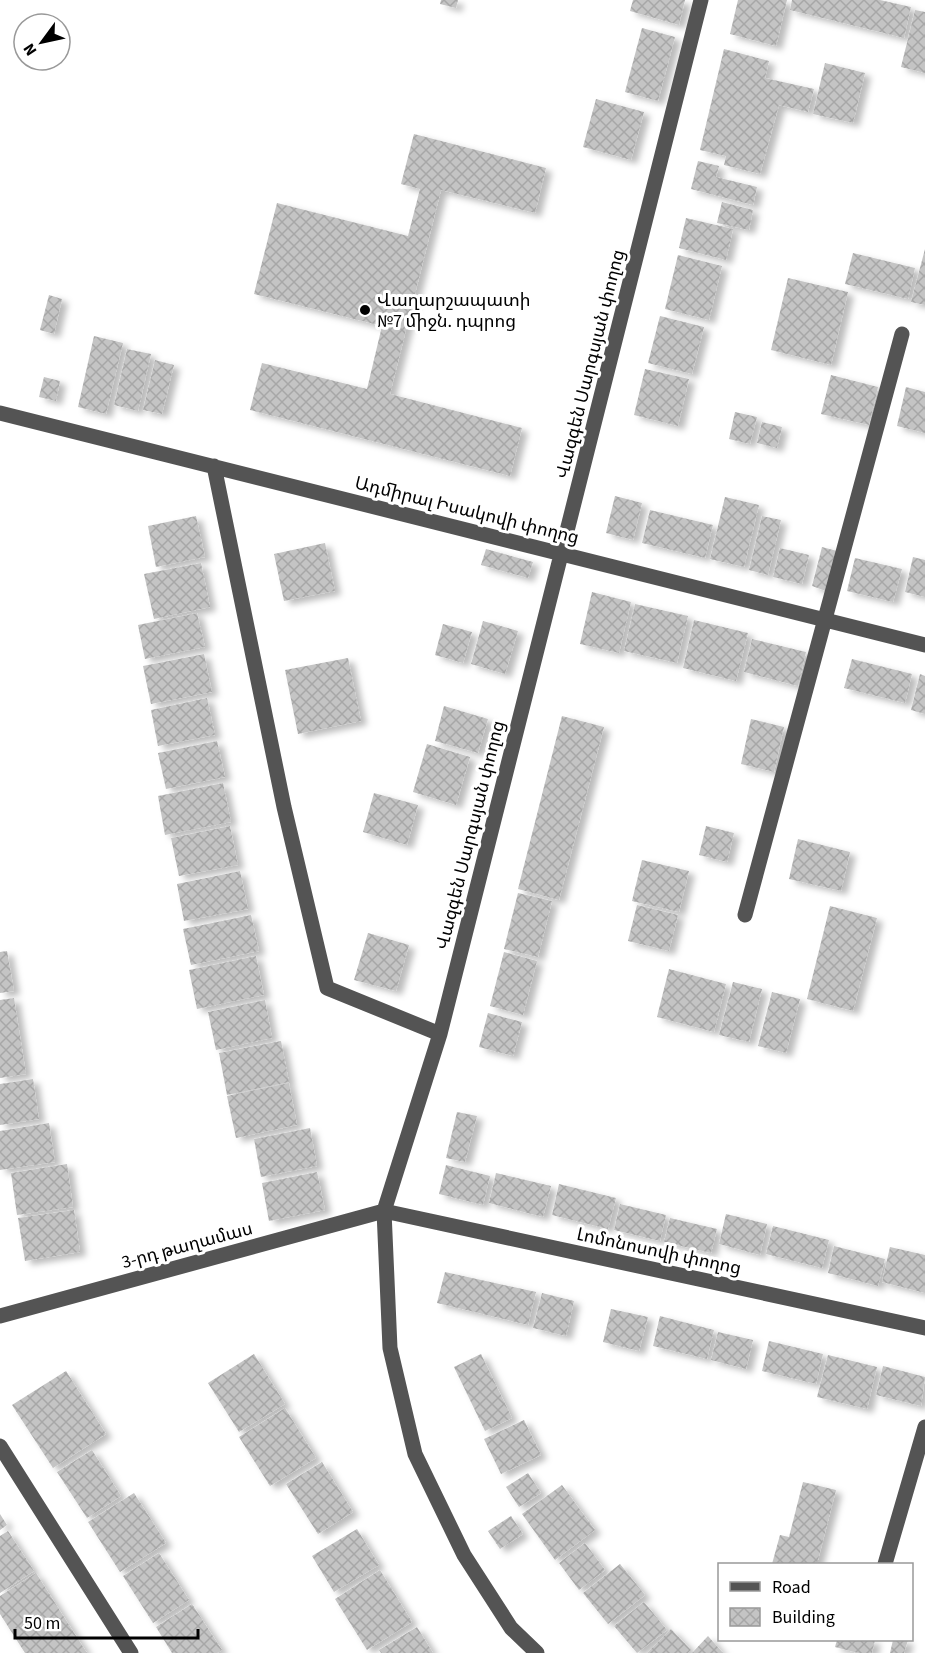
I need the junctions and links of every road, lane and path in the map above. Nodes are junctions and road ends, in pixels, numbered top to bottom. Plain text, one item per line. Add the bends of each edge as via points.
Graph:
1 (701, 0) edge
2 (902, 334) dead end
3 (0, 413) edge
4 (214, 466) junction
5 (562, 554) junction
6 (824, 620) junction
7 (925, 645) edge
8 (745, 915) dead end
9 (440, 1034) junction
10 (384, 1211) junction
11 (0, 1316) edge
12 (925, 1328) edge
13 (925, 1427) edge
14 (0, 1446) edge
15 (885, 1563) edge
16 (131, 1653) edge
17 (537, 1653) edge

1 - 5 street, Վազգեն Սարգսյան փողոց
2 - 6 street
3 - 4 street, Ադմիրալ Իսակովի փողոց
4 - 5 street, Ադմիրալ Իսակովի փողոց
4 - 9 street via 284,807 327,988
5 - 6 street, Ադմիրալ Իսակովի փողոց
5 - 9 street, Վազգեն Սարգսյան փողոց
6 - 7 street, Ադմիրալ Իսակովի փողոց
6 - 8 street
9 - 10 street, Վազգեն Սարգսյան փողոց
10 - 11 street, 3-րդ թաղամաս
10 - 12 street, Լոմոնոսովի փողոց
10 - 17 street, Վազգեն Սարգսյան փողոց via 390,1348 415,1454 464,1555 511,1628
13 - 15 street
14 - 16 street

